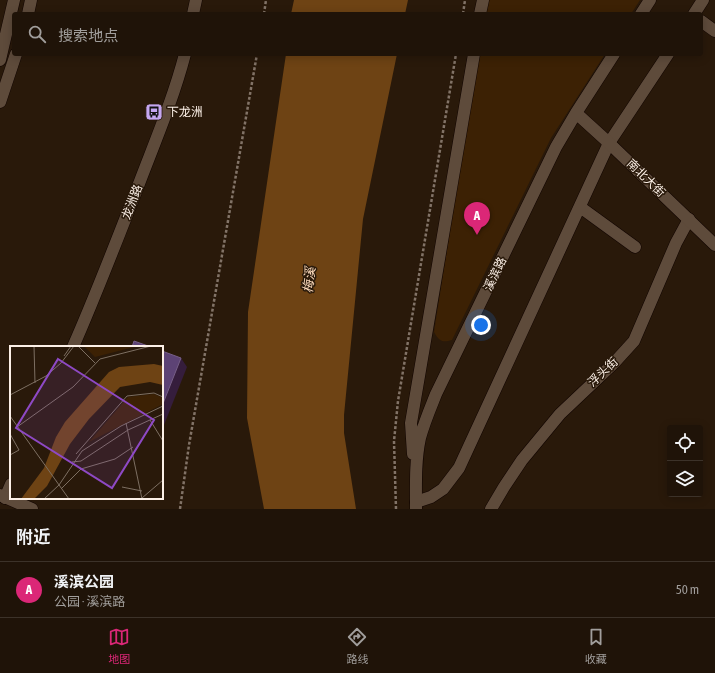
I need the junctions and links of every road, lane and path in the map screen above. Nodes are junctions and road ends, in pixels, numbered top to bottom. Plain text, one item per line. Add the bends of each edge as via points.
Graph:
1 (14, 0) edge
2 (31, 0) edge
3 (196, 0) edge
4 (266, 0) edge
5 (465, 0) edge
6 (482, 0) edge
7 (650, 0) edge
8 (703, 0) edge
9 (28, 12) edge
10 (193, 12) edge
11 (264, 12) edge
12 (463, 12) edge
13 (480, 12) edge
14 (642, 12) edge
15 (695, 12) edge
16 (703, 22) edge
17 (715, 31) edge
18 (15, 56) edge
19 (184, 56) edge
20 (257, 56) edge
21 (456, 56) edge
22 (474, 56) edge
23 (613, 56) edge
24 (667, 56) edge
25 (0, 60) edge
26 (0, 102) edge
27 (576, 113) junction
28 (609, 143) junction
29 (580, 207) junction
30 (689, 219) junction
31 (715, 245) edge
32 (635, 247) dead end
33 (73, 346) edge
34 (416, 482) junction
35 (10, 490) edge
36 (8, 501) edge
37 (416, 506) edge
38 (32, 509) edge
39 (180, 509) edge
40 (396, 509) edge
41 (491, 509) edge

1 - 25 street
2 - 9 street
3 - 10 street
4 - 11 path
5 - 12 path
6 - 13 street
7 - 14 street
8 - 15 street
16 - 17 street
18 - 26 street
19 - 33 street, 龙洲路 via 163,122
20 - 39 path
21 - 40 path via 398,401 394,441
22 - 34 street via 412,423
23 - 27 street, 溪滨路
24 - 28 street
27 - 28 street, 南北大街
27 - 34 street, 溪滨路 via 556,147 436,394 420,438
28 - 29 street
28 - 30 street, 南北大街
29 - 32 street
29 - 37 street via 460,468 443,489
30 - 31 street, 南北大街
30 - 41 street, 浮头街 via 634,340 614,363 560,414 522,460
34 - 37 street, 溪滨路
35 - 36 street
36 - 38 street

